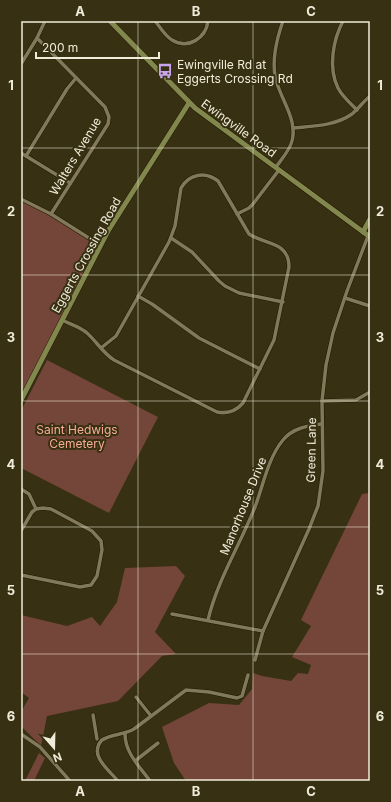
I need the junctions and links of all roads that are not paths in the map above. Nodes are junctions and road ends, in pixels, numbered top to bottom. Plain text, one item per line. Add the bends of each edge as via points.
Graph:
1 (45, 21) edge
2 (110, 21) edge
3 (155, 21) edge
4 (208, 21) edge
5 (283, 21) edge
6 (343, 21) edge
7 (37, 38) junction
8 (21, 64) edge
9 (76, 78) junction
10 (370, 96) edge
11 (189, 103) junction
12 (357, 110) junction
13 (293, 128) junction
14 (21, 153) edge
15 (26, 156) junction
16 (277, 168) junction
17 (70, 183) junction
18 (21, 199) edge
19 (51, 214) junction
20 (237, 214) junction
21 (370, 219) edge
22 (363, 232) junction
23 (369, 236) edge
24 (171, 238) junction
25 (100, 245) junction
26 (138, 296) junction
27 (345, 298) junction
28 (283, 302) junction
29 (370, 306) edge
30 (62, 320) junction
31 (101, 348) junction
32 (260, 369) junction
33 (370, 392) edge
34 (21, 400) edge
35 (322, 401) junction
36 (322, 424) junction
37 (21, 489) edge
38 (36, 509) junction
39 (21, 531) edge
40 (21, 575) edge
41 (172, 614) dead end
42 (208, 620) junction
43 (263, 631) junction
44 (255, 660) dead end
45 (248, 675) dead end
46 (136, 697) dead end
47 (93, 715) dead end
48 (151, 716) junction
49 (21, 734) edge
50 (125, 734) junction
51 (97, 739) dead end
52 (158, 743) dead end
53 (135, 761) junction
54 (70, 781) edge
55 (118, 781) edge
56 (150, 781) edge

1 - 7 street
2 - 11 street, Ewingville Road
3 - 4 street via 168,37 185,44 202,36
5 - 13 street via 275,52 274,69
6 - 12 street via 335,44 334,73 341,93
7 - 8 street
7 - 9 street, Walters Avenue
9 - 15 street via 66,89
9 - 17 street, Walters Avenue via 105,107 109,116 108,124
10 - 12 street
11 - 16 street, Ewingville Road
11 - 25 street, Eggerts Crossing Road
12 - 13 street via 344,119 329,124
13 - 16 street via 292,143
14 - 15 street
15 - 17 street
16 - 20 street via 253,204
16 - 22 street, Ewingville Road
17 - 19 street, Walters Avenue
18 - 19 street
19 - 25 street
20 - 24 street via 221,184 209,176 195,175 184,183 179,193 177,218
20 - 28 street via 249,234 279,247 286,254 289,267
21 - 22 street
22 - 23 street, Ewingville Road
23 - 27 street, Green Lane
24 - 26 street
24 - 28 street via 192,252 225,286 239,293
25 - 30 street, Eggerts Crossing Road
26 - 31 street via 116,336
26 - 32 street via 196,336
27 - 29 street
27 - 35 street, Green Lane via 328,351
28 - 32 street via 276,334
30 - 31 street via 84,330
30 - 34 street, Eggerts Crossing Road
31 - 32 street via 114,360 217,412 232,412 243,403
33 - 35 street via 356,400
35 - 36 street, Green Lane
36 - 42 street, Manorhouse Drive via 300,428 281,443 215,596
36 - 43 street, Green Lane via 323,471 318,506
37 - 38 street via 29,494
38 - 39 street
38 - 40 street via 50,509 96,535 101,541 102,550 97,576 91,585 80,587
41 - 42 street
42 - 43 street
43 - 44 street, Green Lane
45 - 48 street via 242,696 237,698 186,690
46 - 48 street
47 - 51 street
48 - 50 street
49 - 54 street via 40,747
50 - 53 street via 128,749
50 - 55 street via 105,738 99,743 97,750 101,762
52 - 53 street
53 - 56 street

